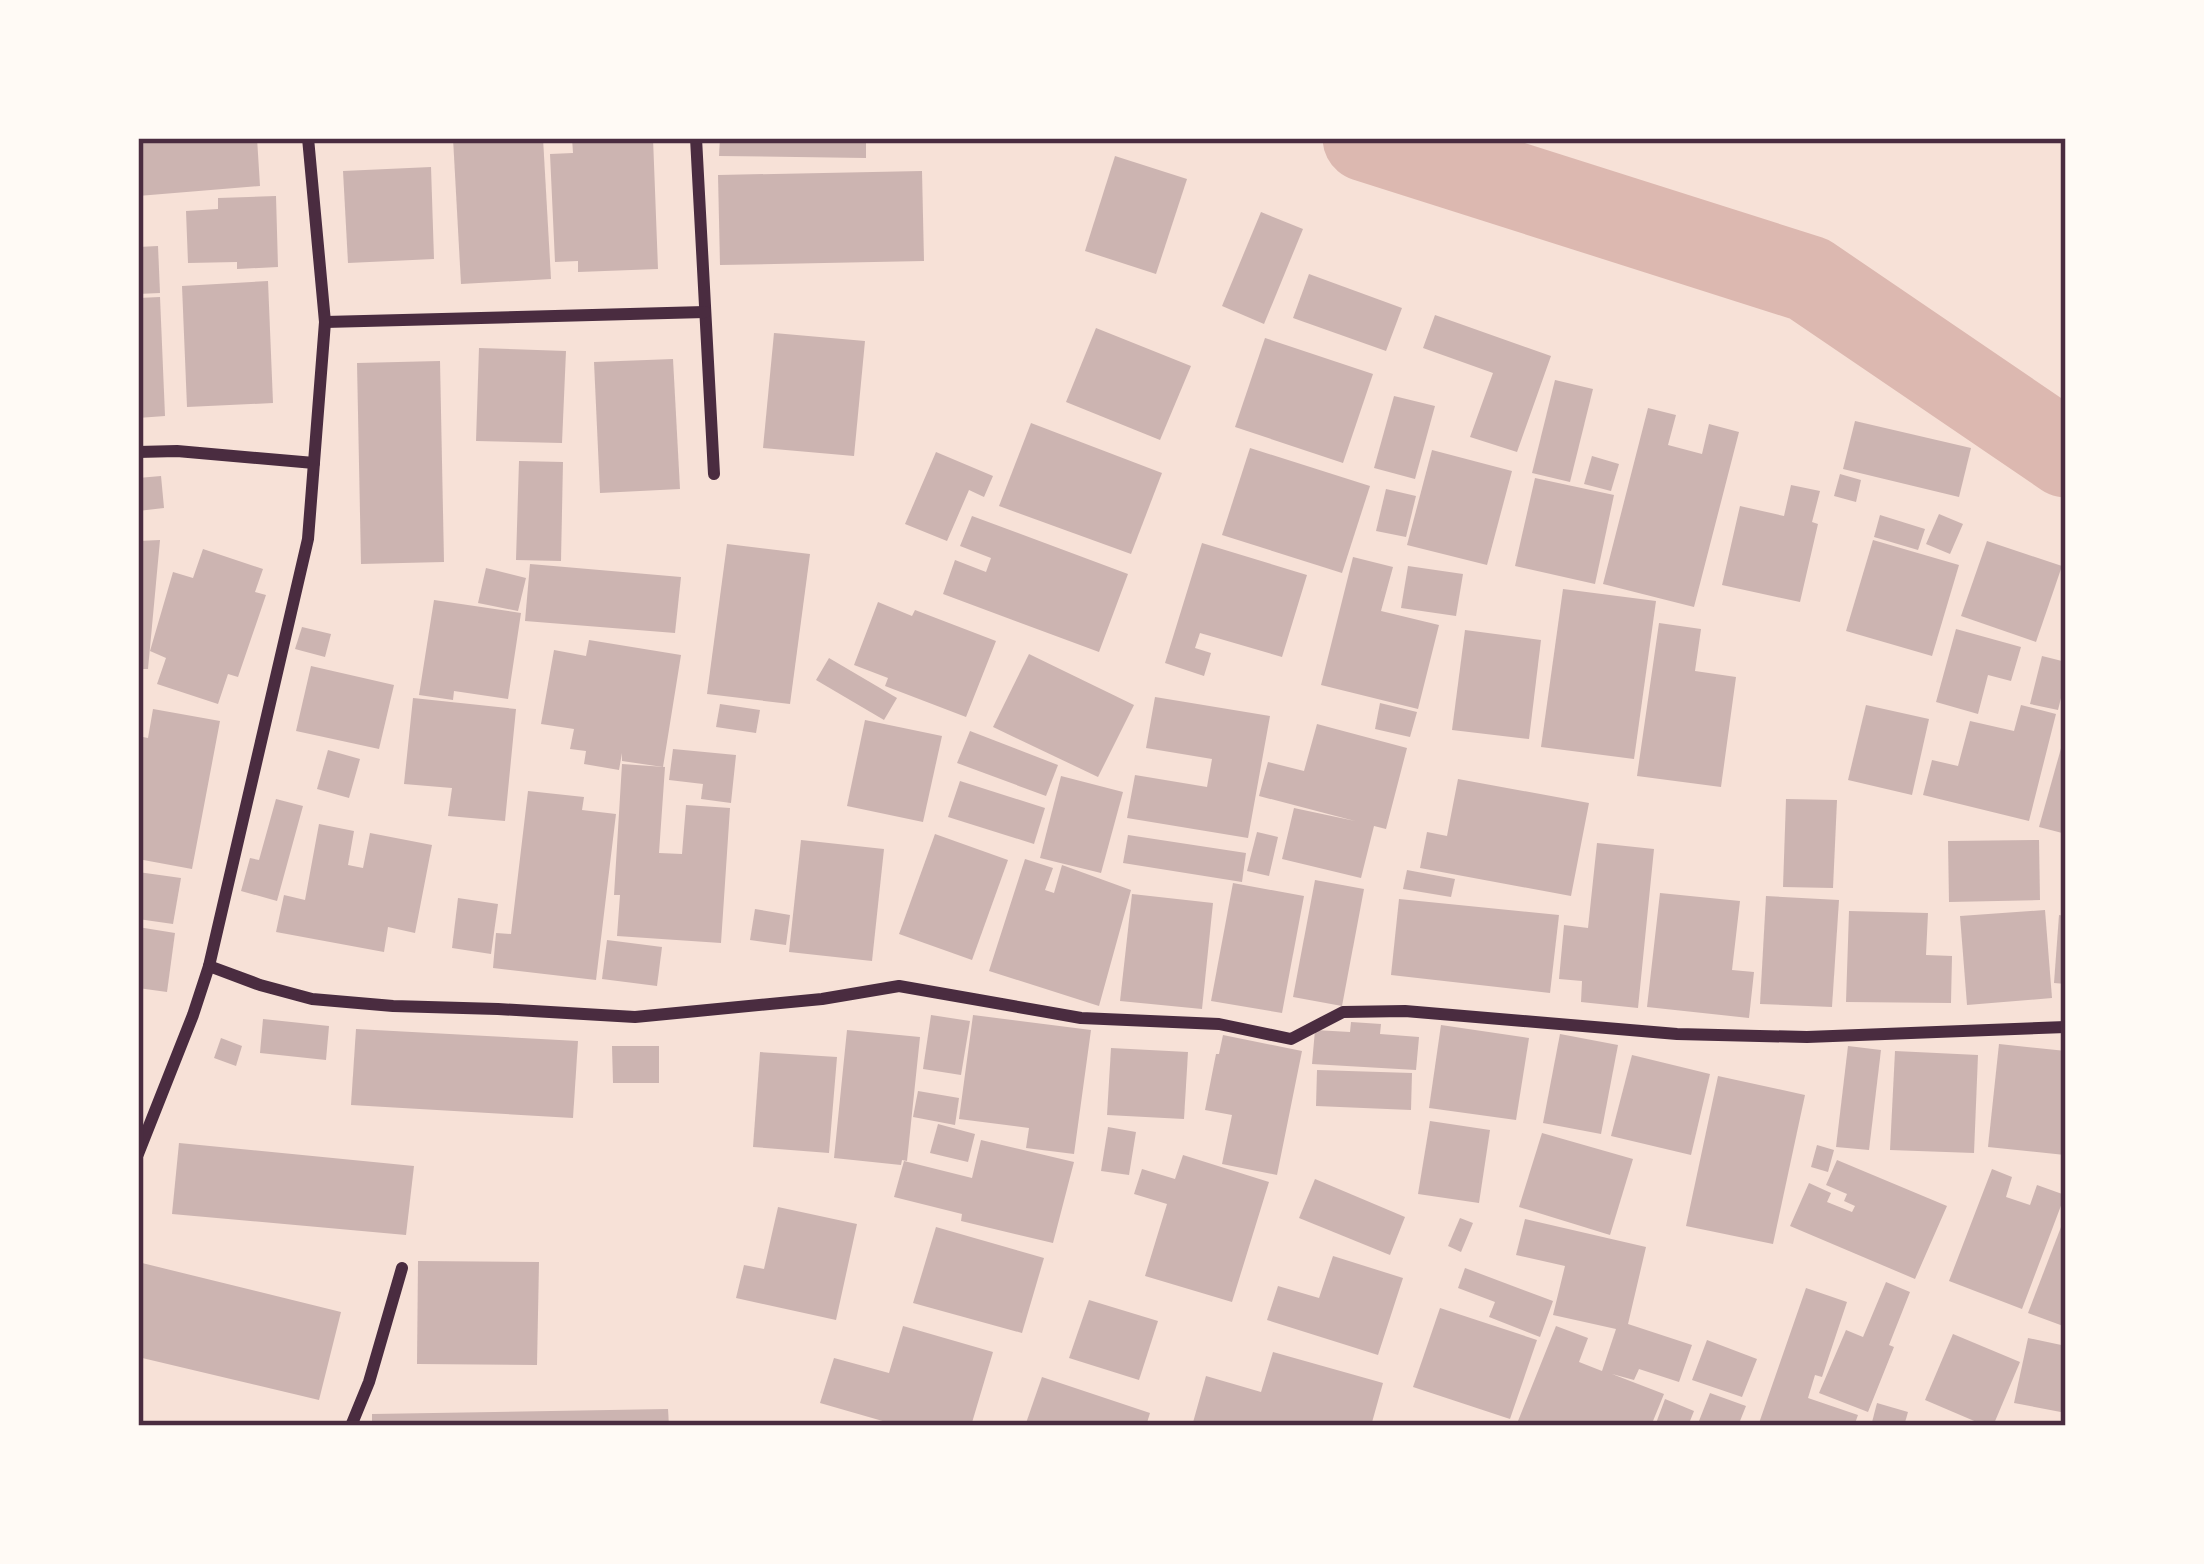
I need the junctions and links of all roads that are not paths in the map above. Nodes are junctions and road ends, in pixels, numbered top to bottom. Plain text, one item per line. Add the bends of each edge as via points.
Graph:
1 (308, 138) edge
2 (696, 138) edge
3 (705, 312) junction
4 (325, 322) junction
5 (138, 452) edge
6 (314, 463) junction
7 (714, 474) dead end
8 (208, 966) junction
9 (2066, 1027) edge
10 (138, 1154) edge
11 (402, 1268) dead end
12 (351, 1426) edge

1 - 4 street
2 - 3 street
3 - 4 street
3 - 7 street
4 - 6 street
5 - 6 street
6 - 8 street via 308,539
8 - 9 street via 312,999 393,1006 635,1017 899,986 1081,1018 1220,1024 1291,1039 1343,1012 1406,1011 1678,1034
8 - 10 street
11 - 12 street

